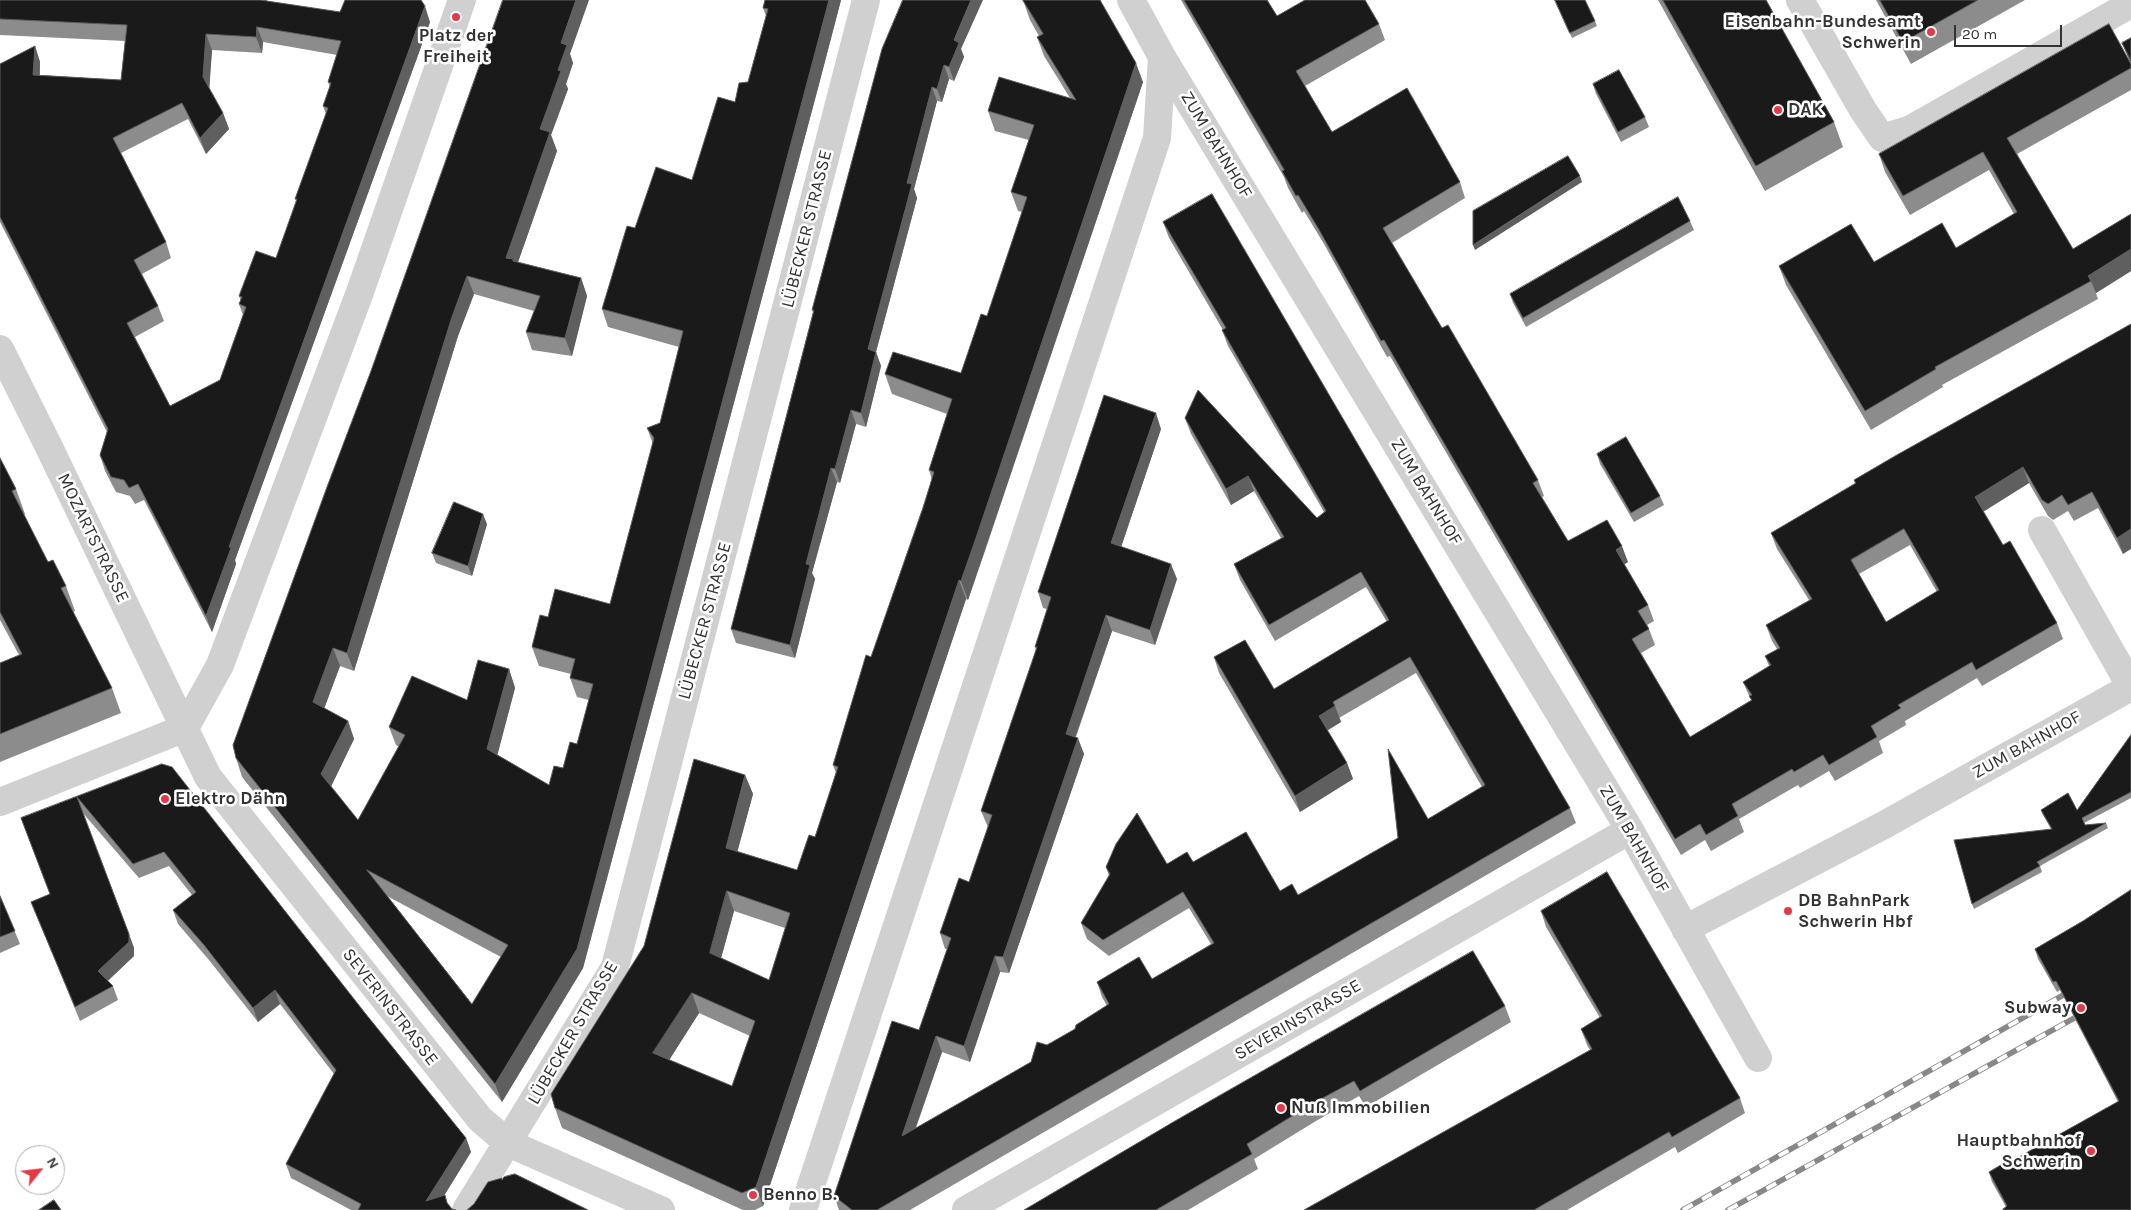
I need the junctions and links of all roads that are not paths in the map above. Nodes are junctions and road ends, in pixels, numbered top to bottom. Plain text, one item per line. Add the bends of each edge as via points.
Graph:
1 (462, 0) edge
2 (866, 0) edge
3 (1131, 0) edge
4 (1800, 0) edge
5 (2131, 4) edge
6 (1162, 57) junction
7 (0, 349) edge
8 (2042, 530) edge
9 (2131, 687) edge
10 (185, 728) junction
11 (0, 802) edge
12 (1630, 830) junction
13 (1685, 929) junction
14 (1758, 1058) dead end
15 (508, 1143) junction
16 (466, 1210) edge
17 (660, 1210) edge
18 (803, 1210) edge
19 (966, 1210) edge

1 - 10 street via 360,292 220,665
2 - 15 street, LÜBECKER STRASSE via 615,966
3 - 6 street, ZUM BAHNHOF
4 - 5 street via 1882,138 1911,130
6 - 12 street, ZUM BAHNHOF
6 - 18 street via 1157,138
7 - 10 street, MOZARTSTRASSE
8 - 9 street, ZUM BAHNHOF
9 - 13 street, ZUM BAHNHOF via 1884,825
10 - 11 street
10 - 15 street, SEVERINSTRASSE via 208,777 480,1120
12 - 13 street, ZUM BAHNHOF
12 - 19 street, SEVERINSTRASSE
13 - 14 street, ZUM BAHNHOF
15 - 16 street, LÜBECKER STRASSE
15 - 17 street, SEVERINSTRASSE

